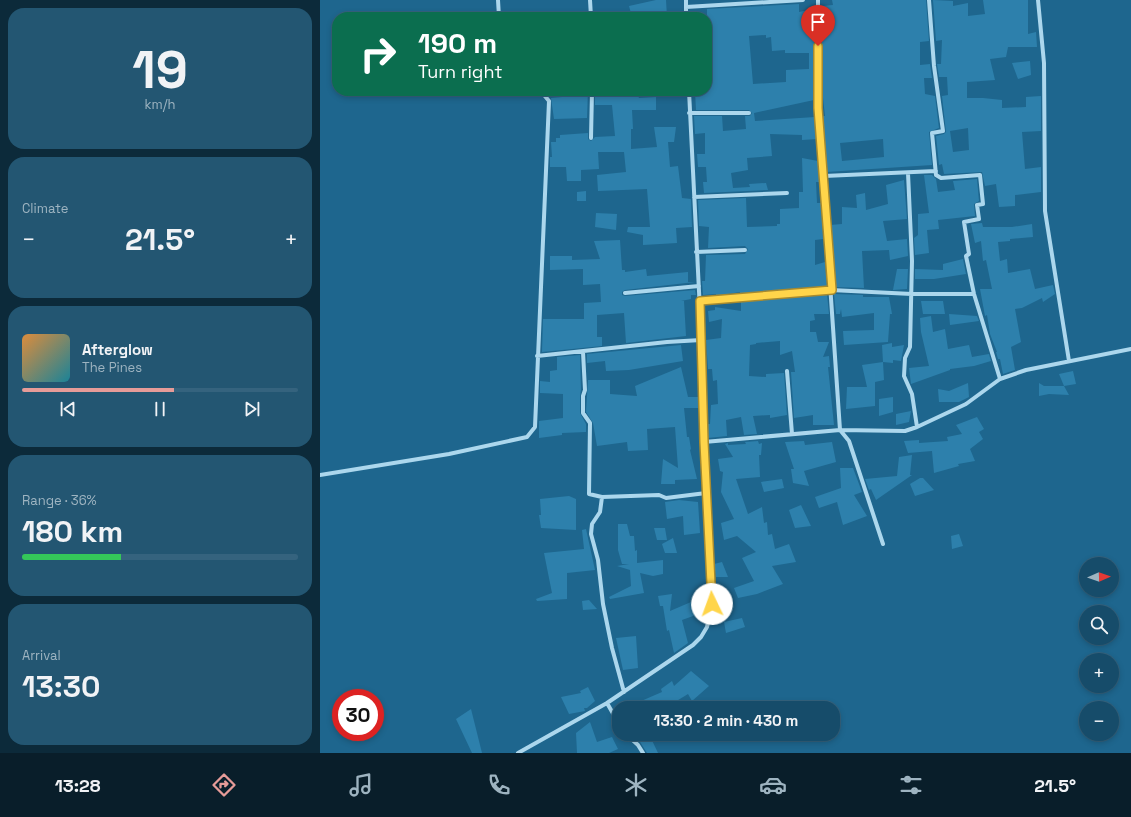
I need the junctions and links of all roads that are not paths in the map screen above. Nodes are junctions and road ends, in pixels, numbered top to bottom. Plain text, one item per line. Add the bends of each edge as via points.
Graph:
1 (498, 0) edge
2 (590, 0) edge
3 (686, 0) edge
4 (803, 0) edge
5 (818, 0) edge
6 (929, 0) edge
7 (1038, 0) edge
8 (686, 7) junction
9 (499, 12) edge
10 (591, 12) edge
11 (686, 12) edge
12 (545, 96) edge
13 (592, 96) edge
14 (689, 96) edge
15 (690, 113) junction
16 (749, 113) dead end
17 (591, 138) dead end
18 (936, 171) junction
19 (908, 173) junction
20 (824, 176) junction
21 (787, 193) dead end
22 (694, 197) junction
23 (745, 250) dead end
24 (696, 252) junction
25 (698, 286) junction
26 (832, 290) junction
27 (625, 293) dead end
28 (912, 294) junction
29 (974, 294) junction
30 (700, 301) junction
31 (701, 340) junction
32 (1131, 349) edge
33 (583, 352) junction
34 (537, 356) junction
35 (1069, 361) junction
36 (788, 371) dead end
37 (1000, 378) junction
38 (917, 427) junction
39 (840, 430) junction
40 (792, 434) junction
41 (704, 442) junction
42 (320, 475) edge
43 (706, 492) junction
44 (602, 496) junction
45 (883, 544) dead end
46 (624, 692) junction
47 (607, 703) junction
48 (612, 712) edge
49 (632, 741) edge
50 (518, 753) edge
51 (643, 753) edge

1 - 9 street
2 - 10 street
3 - 8 street
4 - 8 street
5 - 20 street via 818,108
6 - 18 street via 943,132 932,133
7 - 35 street via 1044,63 1045,211
8 - 11 street
12 - 34 street via 549,101 544,250
13 - 17 street
14 - 15 street
15 - 16 street
15 - 22 street
18 - 19 street
18 - 29 street via 938,177 942,178 980,175 983,204 977,204 979,219 964,222 970,254 966,256
19 - 20 street
19 - 28 street
20 - 26 street
21 - 22 street
22 - 24 street
23 - 24 street
24 - 25 street
25 - 27 street
25 - 30 street
26 - 28 street
26 - 30 street
26 - 39 street
28 - 29 street
28 - 38 street via 910,347 904,367 912,394
29 - 37 street
30 - 31 street
31 - 33 street
31 - 41 street
32 - 35 street
33 - 34 street
33 - 44 street via 583,413 590,423 588,491 592,496
34 - 42 street via 536,423 533,432 527,437 449,454
35 - 37 street
36 - 40 street
37 - 38 street via 966,404
38 - 39 street via 895,432
39 - 40 street
39 - 45 street via 849,441
40 - 41 street
41 - 43 street
43 - 44 street via 666,498 659,495
43 - 46 street via 712,604 707,627 693,646
44 - 46 street via 600,512 592,524 591,534 598,560 612,648
46 - 47 street
47 - 48 street
47 - 50 street
49 - 51 street

